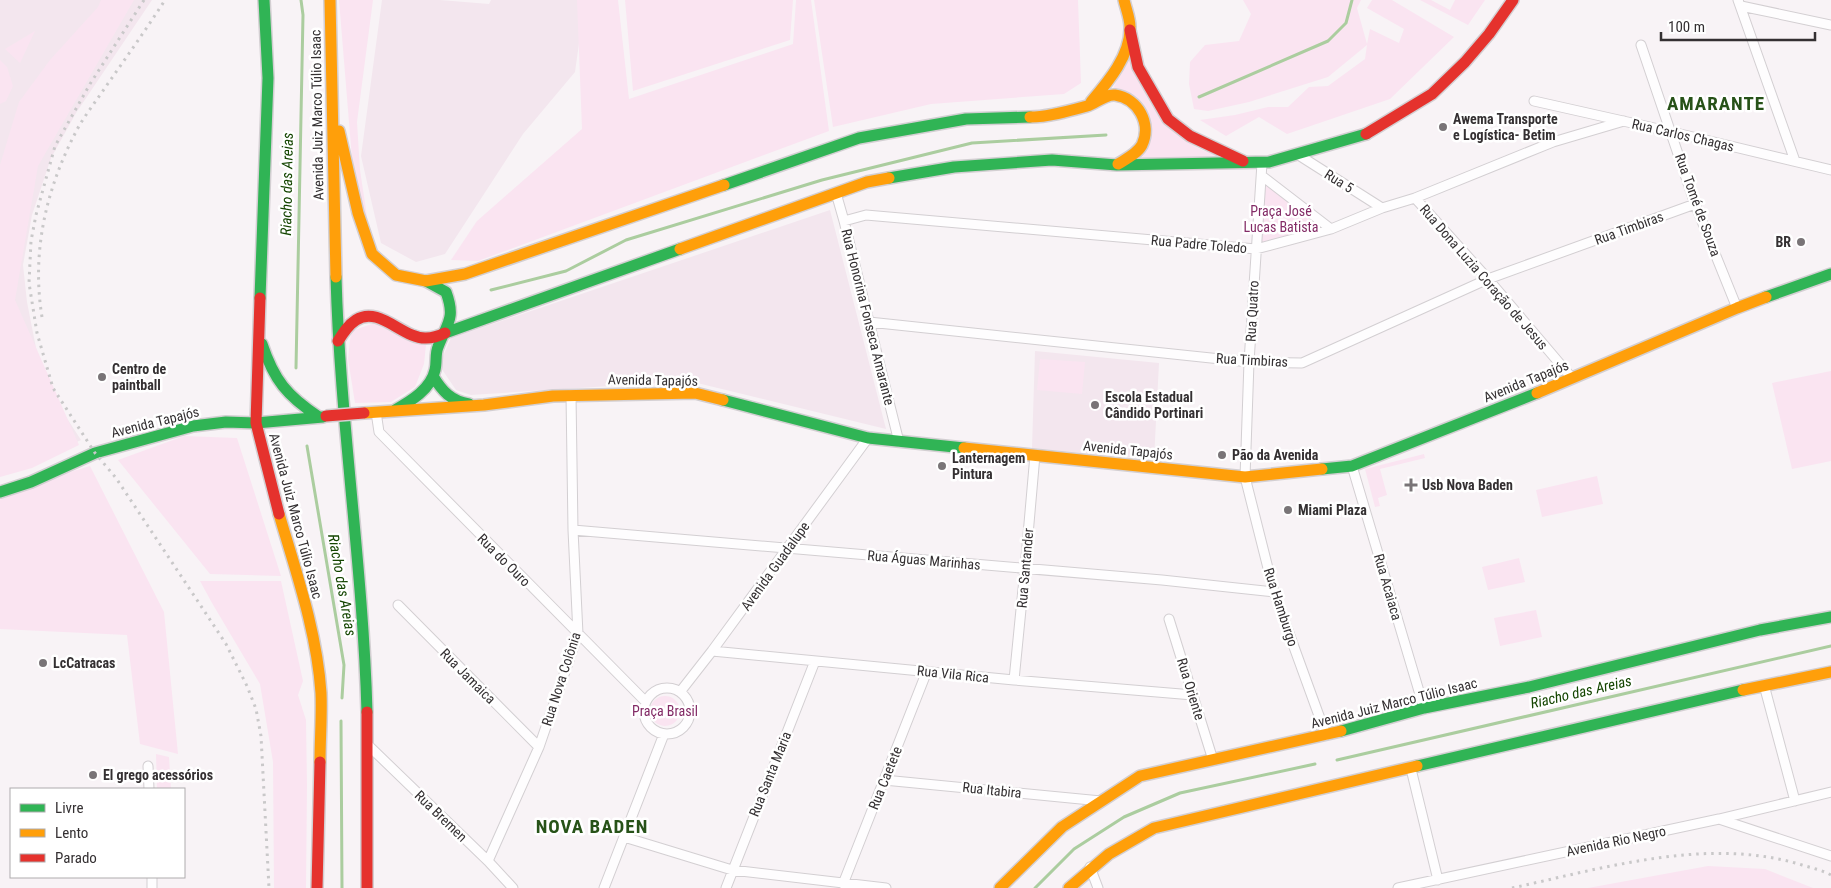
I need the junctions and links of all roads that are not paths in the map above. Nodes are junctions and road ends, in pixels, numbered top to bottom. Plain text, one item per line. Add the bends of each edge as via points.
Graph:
1 (264, 0) edge
2 (330, 0) edge
3 (1124, 0) edge
4 (1513, 0) edge
5 (1739, 3) edge
6 (1831, 25) edge
7 (1130, 30) junction
8 (1641, 45) dead end
9 (1534, 102) dead end
10 (332, 104) junction
11 (1088, 106) junction
12 (1624, 121) junction
13 (1672, 132) junction
14 (1297, 154) junction
15 (1795, 161) junction
16 (1247, 162) junction
17 (1262, 163) junction
18 (1117, 165) junction
19 (1831, 170) edge
20 (1262, 176) junction
21 (836, 193) junction
22 (1415, 198) junction
23 (1695, 204) junction
24 (1382, 208) junction
25 (844, 221) junction
26 (1331, 229) junction
27 (1256, 249) junction
28 (1831, 274) edge
29 (1488, 279) junction
30 (426, 281) junction
31 (1737, 308) junction
32 (868, 322) junction
33 (445, 333) junction
34 (258, 334) junction
35 (338, 342) junction
36 (1249, 362) junction
37 (433, 376) junction
38 (1572, 378) junction
39 (571, 395) junction
40 (484, 405) junction
41 (370, 412) junction
42 (391, 412) junction
43 (322, 417) junction
44 (256, 423) junction
45 (868, 438) junction
46 (899, 442) junction
47 (1035, 455) junction
48 (1352, 466) junction
49 (1245, 477) junction
50 (0, 492) edge
51 (573, 530) junction
52 (787, 548) junction
53 (1026, 569) junction
54 (1274, 592) junction
55 (398, 606) dead end
56 (1831, 617) edge
57 (1169, 619) dead end
58 (578, 634) junction
59 (712, 652) junction
60 (815, 661) junction
61 (927, 671) junction
62 (1831, 672) edge
63 (1014, 680) junction
64 (1764, 685) junction
65 (680, 692) junction
66 (1193, 695) junction
67 (645, 702) junction
68 (1424, 708) junction
69 (664, 734) junction
70 (1326, 735) junction
71 (368, 745) junction
72 (539, 746) junction
73 (1213, 760) junction
74 (148, 766) dead end
75 (1411, 769) junction
76 (884, 780) junction
77 (149, 788) edge
78 (1831, 792) edge
79 (1100, 800) junction
80 (1795, 801) junction
81 (1719, 819) junction
82 (624, 837) junction
83 (1831, 856) edge
84 (488, 861) junction
85 (1090, 867) junction
86 (732, 870) junction
87 (1438, 880) junction
88 (842, 884) junction
89 (317, 888) edge
90 (368, 888) edge
91 (513, 888) edge
92 (604, 888) edge
93 (726, 888) edge
94 (886, 888) edge
95 (1000, 888) edge
96 (1069, 888) edge
97 (1098, 888) edge
98 (1398, 888) edge

1 - 34 main road, Avenida Juiz Marco Túlio Isaac via 268,78
2 - 10 main road, Avenida Juiz Marco Túlio Isaac
3 - 7 main road
4 - 14 main road via 1490,34 1432,94 1369,134
5 - 6 street
5 - 15 street
7 - 11 main road via 1125,51 1111,79
7 - 16 main road via 1138,67 1168,119 1190,136
8 - 13 street, Rua Tomé de Souza
9 - 12 street, Rua Carlos Chagas
10 - 30 main road via 358,213 372,254 396,275
10 - 35 main road, Avenida Juiz Marco Túlio Isaac
11 - 18 main road via 1116,95 1131,102 1142,113 1146,128 1142,144
11 - 30 main road via 1035,117 966,119 859,138 465,274
12 - 13 street, Rua Carlos Chagas
12 - 22 street, Rua Padre Toledo via 1554,142
13 - 15 street, Rua Carlos Chagas
13 - 23 street, Rua Tomé de Souza
14 - 17 main road
14 - 24 street, Rua 5
15 - 19 street, Rua Carlos Chagas
16 - 17 main road
16 - 18 main road
17 - 20 street, Rua Quatro
18 - 21 main road via 1052,160 954,166 867,182
20 - 26 street
20 - 27 street, Rua Quatro
21 - 25 street, Rua Honorina Fonseca Amarante
21 - 33 main road
22 - 24 street, Rua Padre Toledo
22 - 29 street, Rua Dona Luzia Coração de Jesus
23 - 29 street, Rua Timbiras
23 - 31 street, Rua Tomé de Souza
24 - 26 street, Rua Padre Toledo
25 - 27 street, Rua Padre Toledo via 866,215
25 - 32 street, Rua Honorina Fonseca Amarante
26 - 27 street, Rua Padre Toledo
27 - 36 street, Rua Quatro
28 - 31 main road, Avenida Tapajós
29 - 36 street, Rua Timbiras via 1302,363
29 - 38 street, Rua Dona Luzia Coração de Jesus
30 - 33 main road via 446,292 452,305
31 - 38 main road, Avenida Tapajós
32 - 36 street, Rua Timbiras
32 - 46 street, Rua Honorina Fonseca Amarante
33 - 35 main road via 429,339 417,337 378,317 366,315 347,326
33 - 37 main road via 436,354
34 - 43 main road via 267,361 282,388 298,404
34 - 44 main road, Avenida Juiz Marco Túlio Isaac
35 - 71 main road, Avenida Juiz Marco Túlio Isaac via 365,642
36 - 49 street, Rua Quatro
37 - 40 main road via 441,390 460,404
37 - 42 main road via 417,397
38 - 48 main road, Avenida Tapajós
39 - 40 main road, Avenida Tapajós
39 - 45 main road, Avenida Tapajós via 695,393
39 - 51 street, Rua Nova Colônia
40 - 42 main road, Avenida Tapajós
41 - 42 main road, Avenida Tapajós
41 - 43 main road, Avenida Tapajós, bridge
41 - 58 street, Rua do Ouro via 378,432
43 - 44 main road, Avenida Tapajós
44 - 50 main road, Avenida Tapajós via 193,426 95,453 31,482
44 - 89 main road, Avenida Juiz Marco Túlio Isaac via 315,647 321,693
45 - 46 main road, Avenida Tapajós
45 - 52 street, Avenida Guadalupe
46 - 47 main road, Avenida Tapajós
47 - 49 main road, Avenida Tapajós
47 - 53 street, Rua Santander
48 - 49 main road, Avenida Tapajós
48 - 68 street, Rua Acaiaca
49 - 54 street, Rua Hamburgo
51 - 52 street, Rua Águas Marinhas
51 - 58 street, Rua Nova Colônia
52 - 53 street, Rua Águas Marinhas
52 - 59 street, Avenida Guadalupe
53 - 54 street, Rua Águas Marinhas
53 - 63 street, Rua Santander
54 - 70 street, Rua Hamburgo
55 - 72 street, Rua Jamaica
56 - 68 main road, Avenida Juiz Marco Túlio Isaac via 1760,630 1529,687
57 - 66 street, Rua Oriente
58 - 67 street, Rua do Ouro
58 - 72 street, Rua Nova Colônia
59 - 60 street, Rua Vila Rica
59 - 65 street, Avenida Guadalupe
60 - 61 street, Rua Vila Rica
60 - 86 street, Rua Santa Maria
61 - 63 street, Rua Vila Rica
61 - 76 street, Rua Caetete
62 - 64 main road
63 - 66 street, Rua Vila Rica
64 - 75 main road
64 - 80 street
65 - 67 street via 660,688
65 - 69 street via 689,704 689,719 679,731
66 - 73 street, Rua Oriente
67 - 69 street via 646,722
68 - 70 main road, Avenida Juiz Marco Túlio Isaac
69 - 82 street
70 - 73 main road, Avenida Juiz Marco Túlio Isaac
71 - 84 street, Rua Bremen
71 - 90 main road, Avenida Juiz Marco Túlio Isaac
72 - 84 street, Rua Nova Colônia
73 - 79 main road, Avenida Juiz Marco Túlio Isaac via 1140,776
74 - 77 street
75 - 85 main road via 1154,828 1119,846
75 - 87 street
76 - 79 street, Rua Itabira
76 - 88 street, Rua Caetete
78 - 80 street, Avenida Rio Negro
79 - 95 main road, Avenida Juiz Marco Túlio Isaac via 1062,827
80 - 81 street, Avenida Rio Negro
81 - 83 street
81 - 87 street, Avenida Rio Negro
82 - 86 street
82 - 92 street
84 - 91 street, Rua Bremen
85 - 96 main road
85 - 97 street
86 - 88 street
86 - 93 street, Rua Santa Maria
87 - 98 street, Avenida Rio Negro
88 - 94 street

